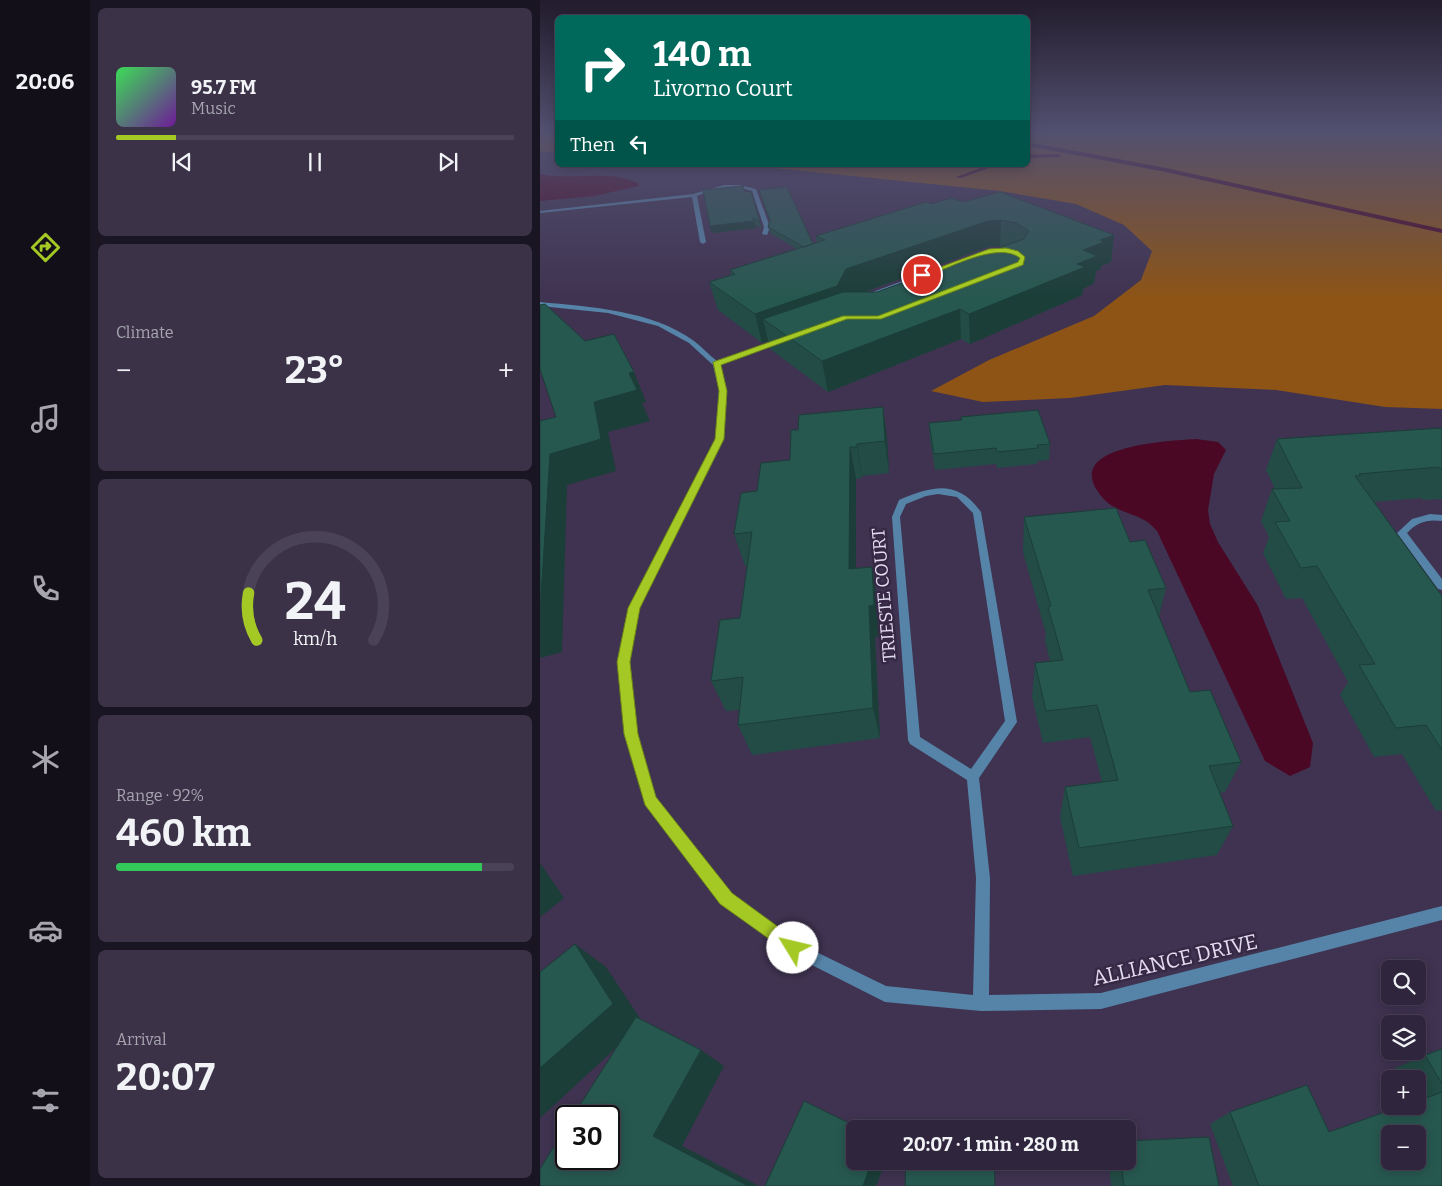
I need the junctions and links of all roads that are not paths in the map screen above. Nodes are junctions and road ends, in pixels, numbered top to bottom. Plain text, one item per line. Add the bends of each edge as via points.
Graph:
1 (721, 187) edge
2 (742, 187) edge
3 (694, 195) junction
4 (540, 212) edge
5 (765, 234) dead end
6 (702, 242) dead end
7 (1016, 252) edge
8 (862, 297) edge
9 (540, 304) edge
10 (790, 337) edge
11 (716, 364) junction
12 (1442, 518) edge
13 (1442, 586) edge
14 (973, 777) junction
15 (1442, 913) edge
16 (982, 1003) junction

1 - 3 street
2 - 5 street via 754,190 766,227
3 - 4 street
3 - 6 street
7 - 8 street via 991,250
9 - 11 street via 608,310 660,325 691,342
10 - 11 street
11 - 16 street, ALLIANCE DRIVE via 723,391 720,439 634,608 623,662 631,734 650,800 726,899 793,948 886,994
12 - 13 street via 1411,522 1402,533
14 - 14 street, TRIESTE COURT via 1011,722 977,512 961,495 940,491 902,502 896,517 914,740
14 - 16 street via 983,878
15 - 16 street, ALLIANCE DRIVE via 1101,1001

